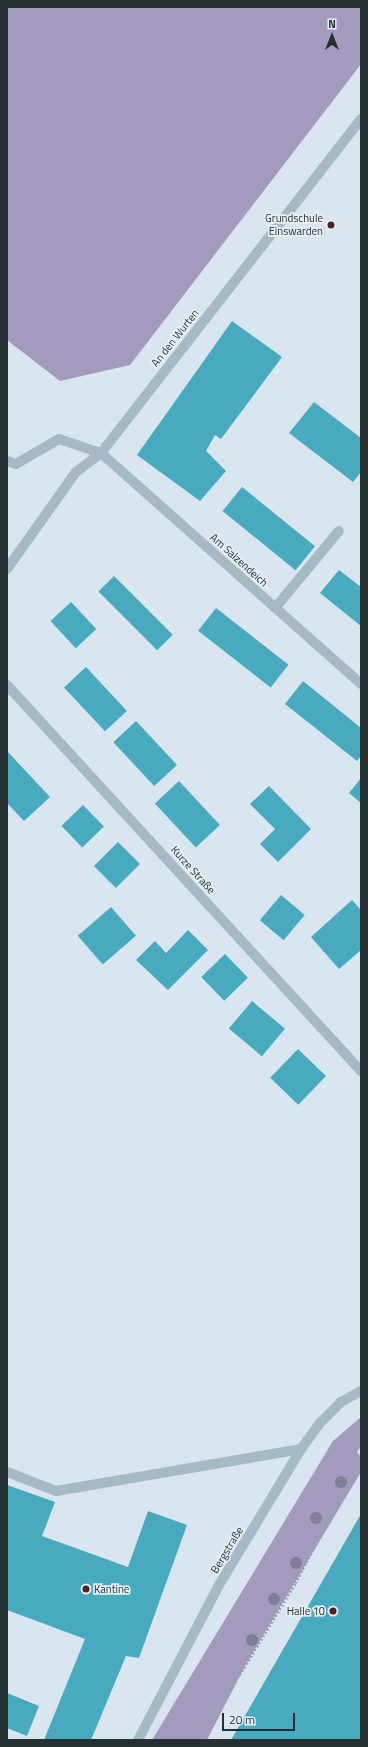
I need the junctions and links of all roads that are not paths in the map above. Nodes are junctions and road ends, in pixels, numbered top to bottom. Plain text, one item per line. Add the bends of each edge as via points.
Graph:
1 (361, 119) edge
2 (101, 453) junction
3 (7, 461) edge
4 (339, 531) dead end
5 (7, 569) edge
6 (275, 608) junction
7 (7, 684) edge
8 (361, 684) edge
9 (361, 1071) edge
10 (361, 1391) edge
11 (302, 1449) junction
12 (7, 1472) edge
13 (138, 1740) edge

1 - 2 street, An den Wurten
2 - 3 street via 59,439 16,464
2 - 5 street, An den Wurten via 76,472
2 - 6 street, Am Salzendeich
4 - 6 street
6 - 8 street, Am Salzendeich
7 - 9 street, Kurze Straße
10 - 11 street, Bergstraße via 341,1402 320,1423
11 - 12 street via 56,1491
11 - 13 street, Bergstraße via 219,1585

